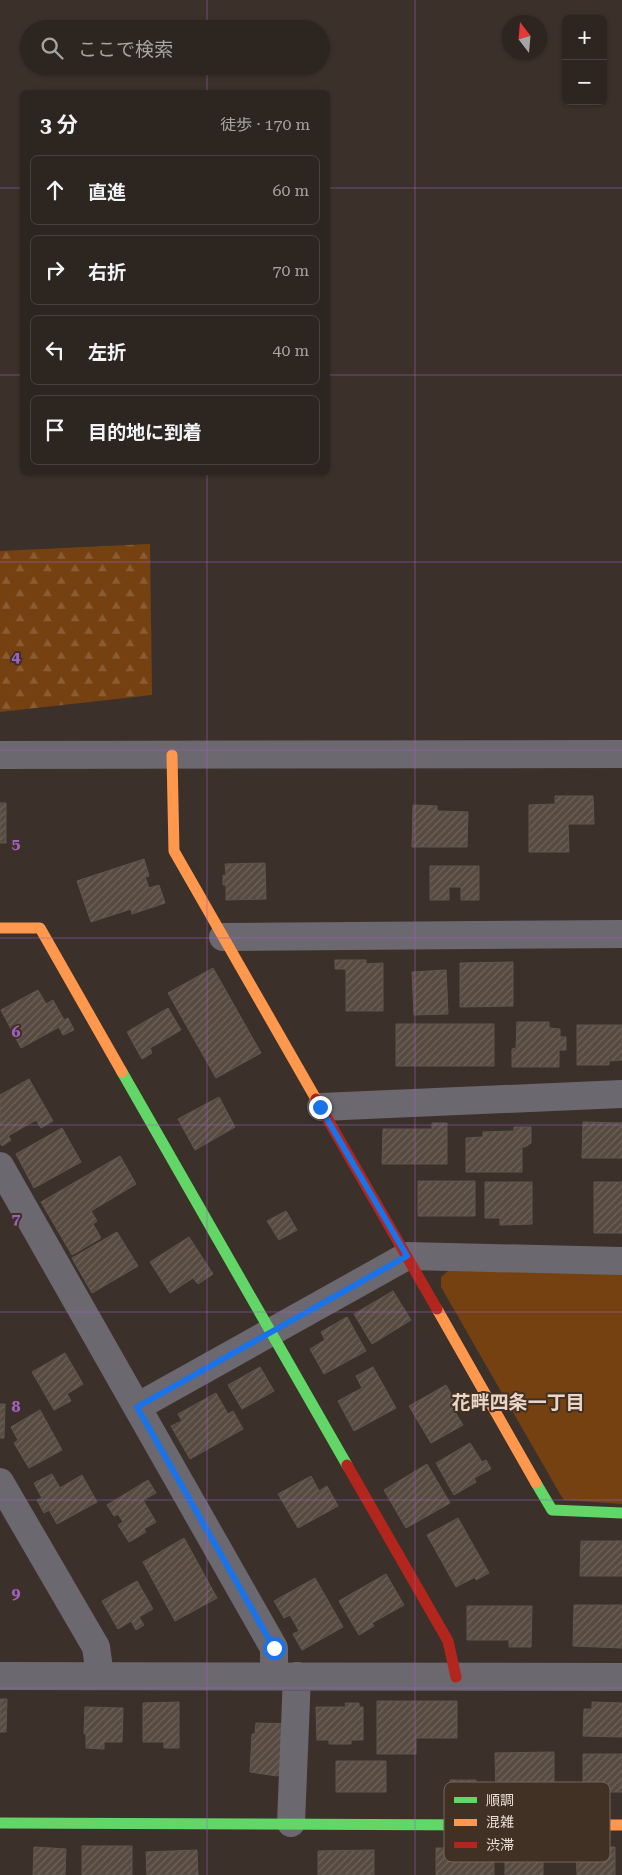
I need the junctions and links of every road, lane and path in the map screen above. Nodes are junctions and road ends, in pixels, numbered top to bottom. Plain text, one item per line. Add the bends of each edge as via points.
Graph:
1 (622, 754) edge
2 (172, 755) junction
3 (0, 756) edge
4 (0, 928) edge
5 (622, 934) edge
6 (223, 936) junction
7 (622, 1094) edge
8 (320, 1107) junction
9 (0, 1166) edge
10 (407, 1256) junction
11 (622, 1261) edge
12 (272, 1333) junction
13 (137, 1407) junction
14 (0, 1482) edge
15 (622, 1513) edge
16 (0, 1676) edge
17 (100, 1676) junction
18 (285, 1676) junction
19 (456, 1677) junction
20 (622, 1677) edge
21 (0, 1823) edge
22 (291, 1823) junction
23 (444, 1824) edge

1 - 2 street
2 - 3 street
2 - 6 street via 174,851
4 - 12 street via 40,928
5 - 6 street
6 - 8 street
7 - 8 street
8 - 10 street
9 - 13 street
10 - 11 street
10 - 12 street
10 - 15 street via 552,1510
12 - 13 street
12 - 19 street via 448,1641
13 - 18 street via 274,1648
14 - 17 street via 96,1647
16 - 17 street
17 - 18 street
18 - 19 street
18 - 22 street
19 - 20 street
21 - 22 street
22 - 23 street

